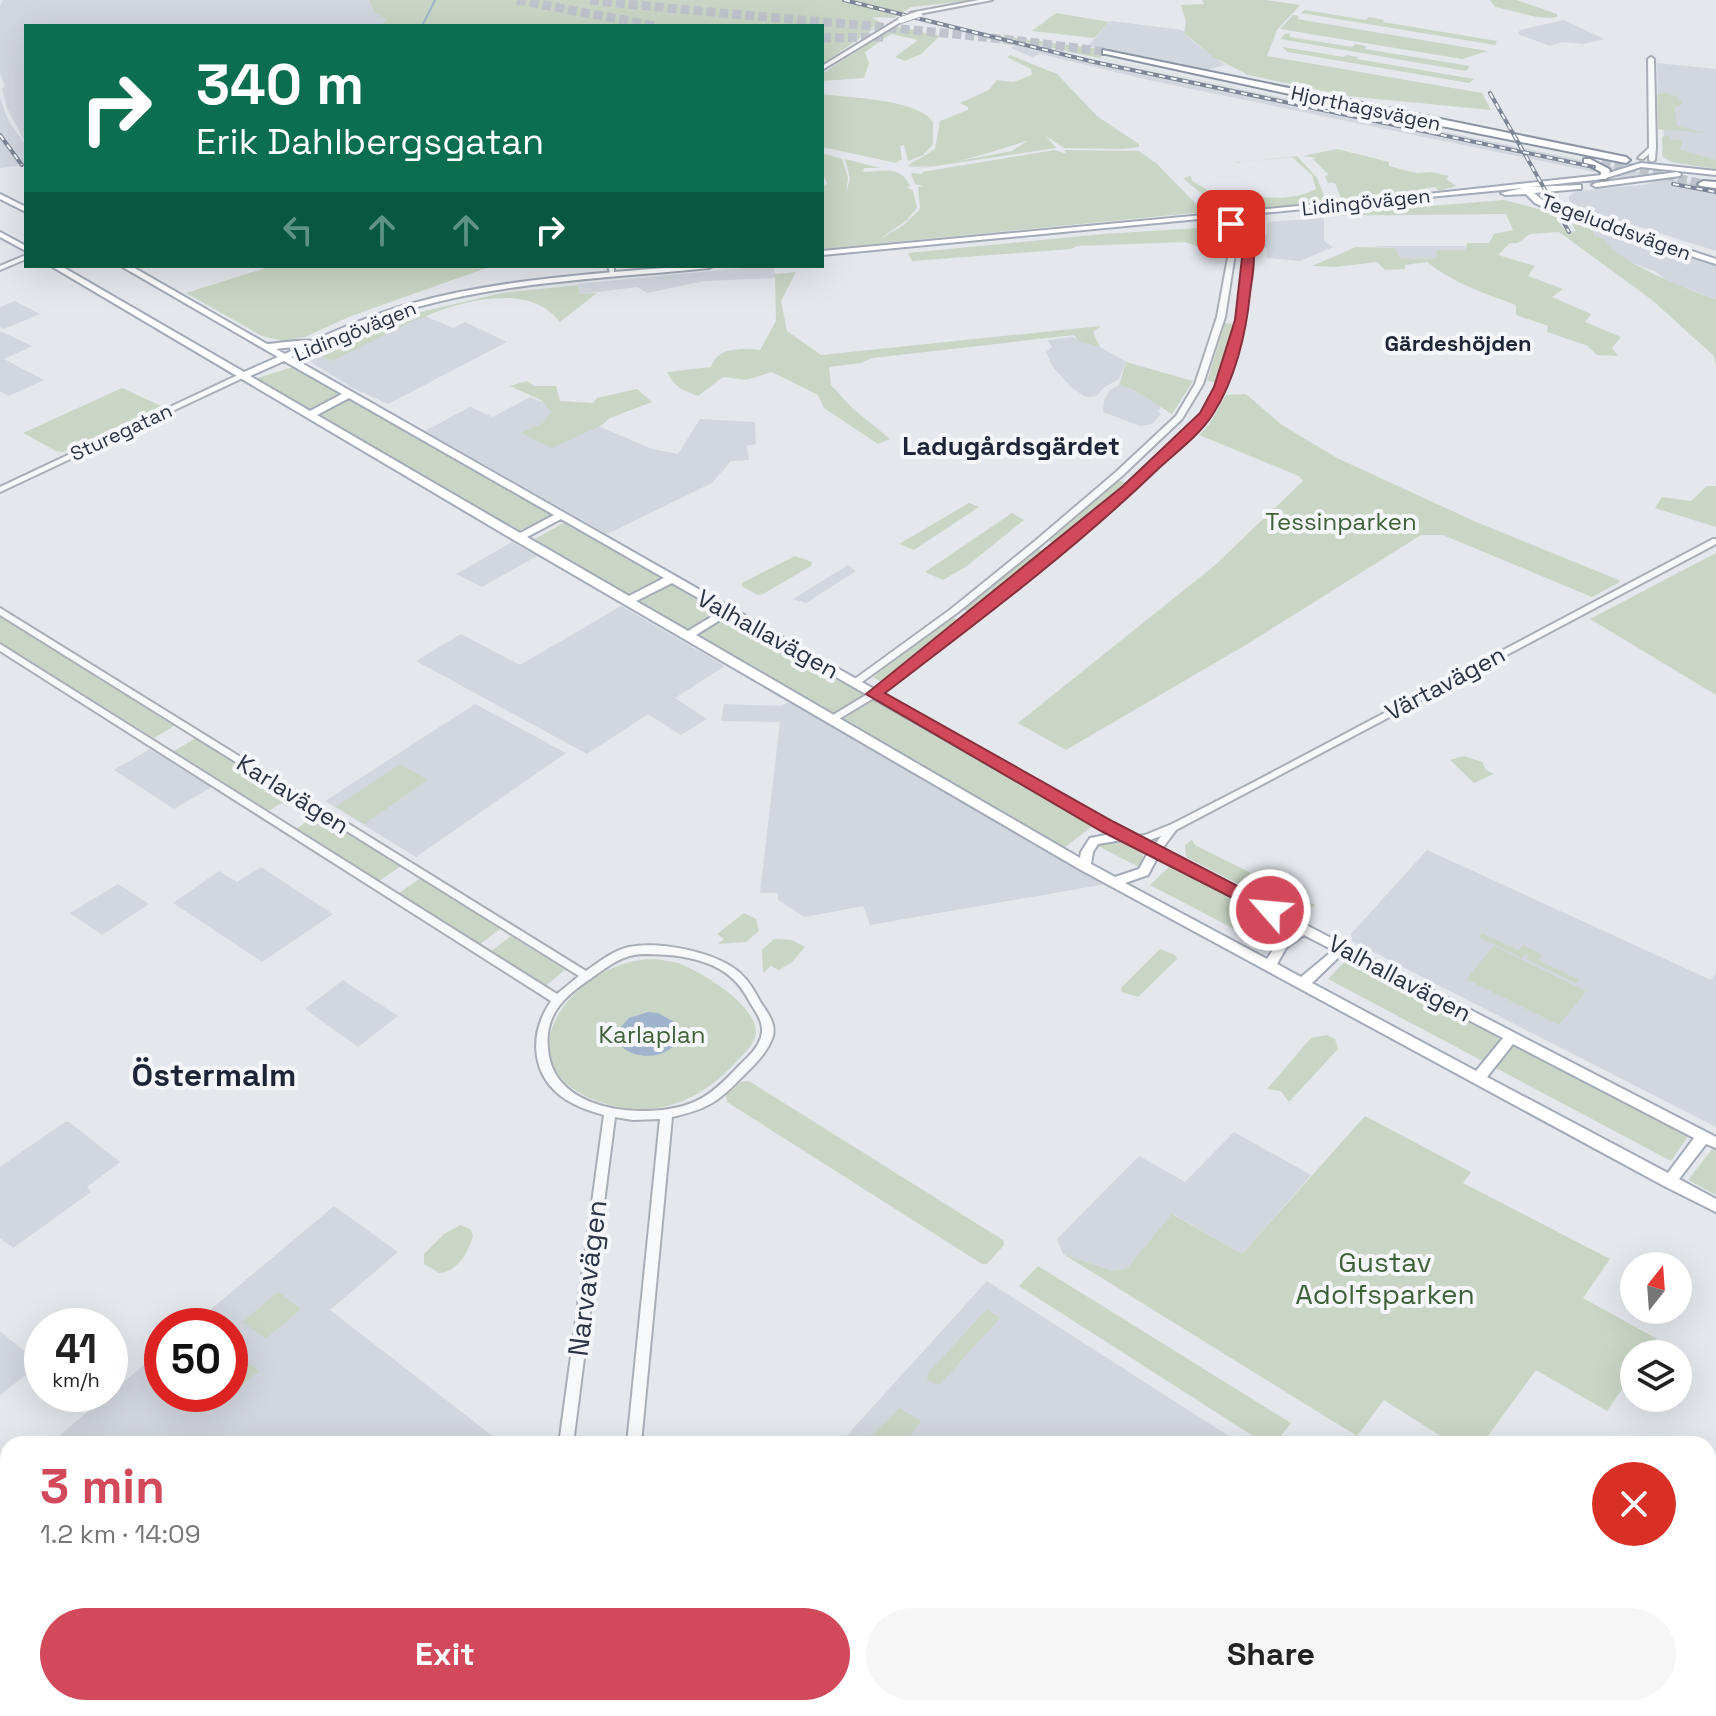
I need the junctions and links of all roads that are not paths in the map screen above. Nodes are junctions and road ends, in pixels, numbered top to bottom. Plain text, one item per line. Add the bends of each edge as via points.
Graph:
1 (988, 0) edge
2 (1104, 54) tunnel mouth
3 (1651, 59) dead end
4 (824, 67) edge
5 (1364, 110) junction
6 (1594, 160) junction
7 (1637, 163) junction
8 (1685, 174) junction
9 (1716, 174) edge
10 (1606, 180) junction
11 (1521, 184) joint
12 (1703, 184) tunnel mouth
13 (1716, 185) edge
14 (1578, 187) junction
15 (1532, 189) junction
16 (0, 196) edge
17 (24, 209) edge
18 (1583, 212) junction
19 (1220, 219) junction
20 (1624, 229) junction
21 (0, 234) edge
22 (24, 248) edge
23 (824, 254) edge
24 (24, 258) edge
25 (1716, 259) edge
26 (1230, 260) junction
27 (1248, 261) junction
28 (0, 268) edge
29 (58, 268) edge
30 (129, 268) edge
31 (652, 268) edge
32 (670, 268) edge
33 (612, 271) edge
34 (1221, 317) junction
35 (1241, 320) junction
36 (157, 326) junction
37 (264, 345) junction
38 (287, 358) junction
39 (258, 369) junction
40 (241, 375) junction
41 (1199, 384) junction
42 (1221, 387) junction
43 (349, 394) junction
44 (310, 415) junction
45 (1168, 429) junction
46 (1186, 435) junction
47 (1119, 474) junction
48 (1138, 480) junction
49 (0, 488) edge
50 (560, 516) junction
51 (518, 538) junction
52 (1716, 541) edge
53 (1038, 543) junction
54 (1056, 550) junction
55 (671, 579) junction
56 (628, 601) junction
57 (0, 611) edge
58 (728, 611) junction
59 (687, 636) junction
60 (0, 647) edge
61 (855, 683) junction
62 (874, 694) junction
63 (831, 720) junction
64 (1175, 826) junction
65 (1130, 838) junction
66 (1155, 851) junction
67 (1085, 867) junction
68 (1114, 882) junction
69 (1304, 928) junction
70 (1339, 945) junction
71 (1270, 965) junction
72 (587, 976) junction
73 (1304, 982) junction
74 (556, 999) junction
75 (1512, 1036) junction
76 (1479, 1077) junction
77 (610, 1113) junction
78 (666, 1115) junction
79 (1709, 1140) edge
80 (1669, 1182) junction
81 (1716, 1206) edge
82 (567, 1436) edge
83 (635, 1436) edge

1 - 4 street, bridge via 963,10 900,20
2 - 5 highway, Hjorthagsvägen
3 - 7 street via 1653,147
5 - 6 highway, Hjorthagsvägen
5 - 7 highway, Hjorthagsvägen
6 - 7 highway
6 - 7 highway, Hjorthagsvägen
6 - 10 highway via 1606,172
7 - 8 main road
7 - 9 main road, Lidingövägen
7 - 10 main road, Lidingövägen
8 - 9 main road, Lidingövägen
8 - 10 main road, Lidingövägen
10 - 14 main road, Lidingövägen
10 - 15 main road, Lidingövägen
11 - 15 main road, Tegeluddsvägen
11 - 19 main road, Lidingövägen
12 - 13 highway
14 - 15 main road, Lidingövägen
14 - 18 main road via 1563,199
15 - 18 main road, Tegeluddsvägen
15 - 19 main road, Lidingövägen
15 - 20 main road, Tegeluddsvägen via 1546,206
16 - 17 main road
18 - 20 main road, Tegeluddsvägen
19 - 23 main road, Lidingövägen
19 - 26 street via 1233,237
19 - 27 street via 1246,240
20 - 25 main road, Tegeluddsvägen
21 - 22 main road
24 - 28 street
26 - 27 street
26 - 34 street
27 - 35 street
29 - 36 main road, Valhallavägen
30 - 37 main road, Valhallavägen
31 - 33 main road, Lidingövägen
32 - 33 main road, Lidingövägen
33 - 37 main road, Lidingövägen via 447,293 383,311 306,343
33 - 38 main road, Lidingövägen via 421,304
34 - 35 street
34 - 41 street
35 - 42 street
36 - 39 main road, Valhallavägen via 181,331 243,367
36 - 40 main road, Valhallavägen
37 - 38 main road, Valhallavägen
38 - 39 main road, Lidingövägen
38 - 43 main road, Valhallavägen
39 - 40 main road, Lidingövägen
40 - 44 main road, Valhallavägen
40 - 49 street, Sturegatan
41 - 42 street
41 - 45 street
42 - 46 street via 1206,415
43 - 44 main road
43 - 50 main road, Valhallavägen
44 - 51 main road, Valhallavägen
45 - 46 street
45 - 47 street
46 - 48 street
47 - 48 street
47 - 53 street
48 - 54 street
50 - 51 main road
50 - 55 main road, Valhallavägen
51 - 56 main road, Valhallavägen
52 - 64 street, Värtavägen
53 - 54 street
53 - 61 street
54 - 62 street
55 - 56 main road
55 - 58 main road, Valhallavägen
56 - 59 main road, Valhallavägen
57 - 72 street, Karlavägen
58 - 59 main road
58 - 61 main road, Valhallavägen
59 - 63 main road, Valhallavägen
60 - 74 street, Karlavägen
61 - 62 main road, Valhallavägen
62 - 63 street
62 - 65 main road, Valhallavägen
63 - 67 main road, Valhallavägen
64 - 65 street, Värtavägen via 1147,838
64 - 66 street, Värtavägen
65 - 66 main road, Valhallavägen
65 - 67 main road via 1094,841
66 - 68 main road via 1144,872
66 - 69 main road, Valhallavägen
67 - 68 main road, Valhallavägen
68 - 71 main road, Valhallavägen
69 - 70 main road, Valhallavägen
69 - 71 main road via 1282,945
70 - 73 main road
70 - 75 main road, Valhallavägen
71 - 73 main road, Valhallavägen
72 - 74 street
72 - 78 street via 636,950 710,961 738,977 767,1022 764,1044 719,1093
73 - 76 main road, Valhallavägen
74 - 77 street via 542,1027 543,1065 565,1093
75 - 76 main road
75 - 79 main road, Valhallavägen
76 - 80 main road, Valhallavägen
77 - 78 street
77 - 82 street, Narvavägen
78 - 83 street
79 - 80 main road
80 - 81 main road, Valhallavägen

